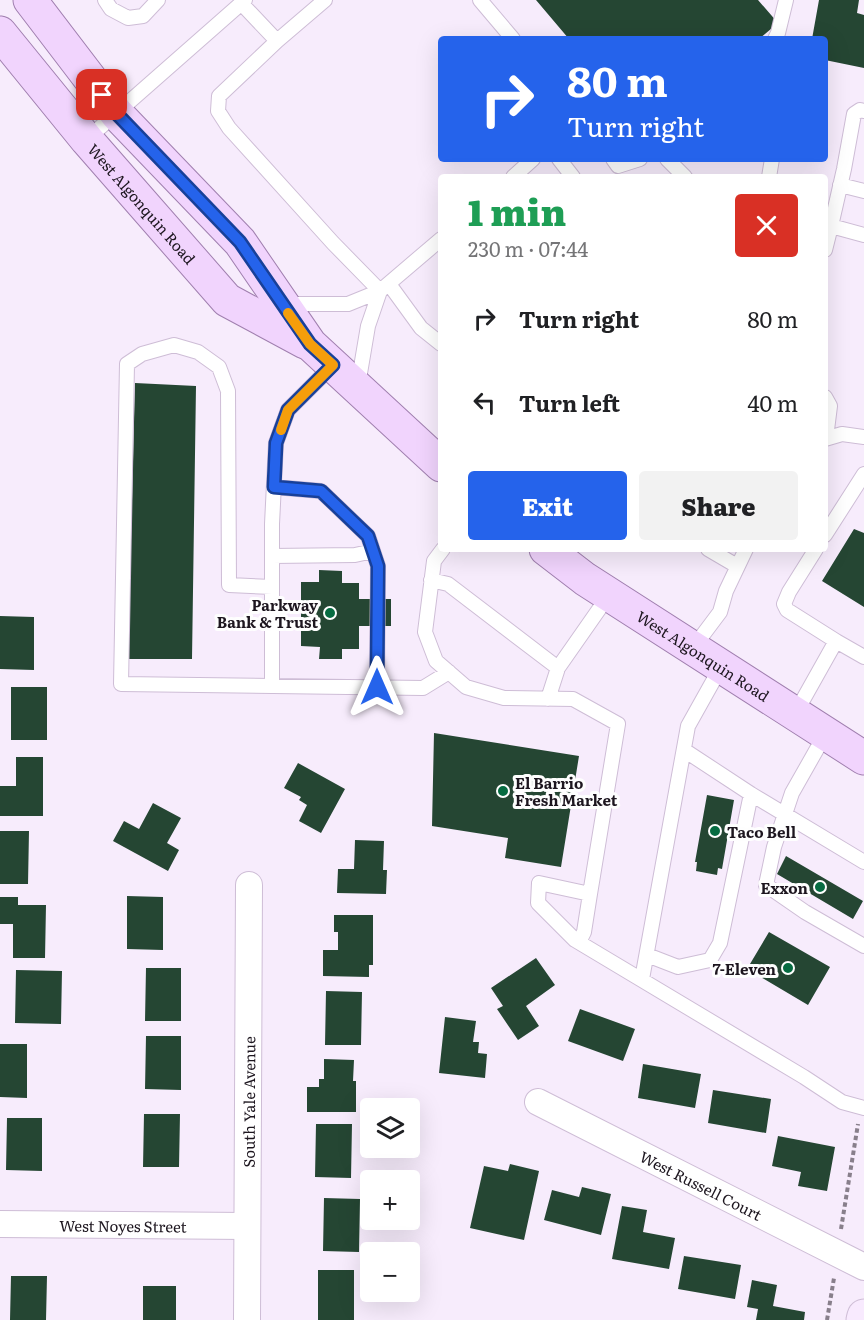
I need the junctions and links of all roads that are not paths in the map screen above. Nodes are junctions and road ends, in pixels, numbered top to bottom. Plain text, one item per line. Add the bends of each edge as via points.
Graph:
1 (30, 0) edge
2 (105, 0) edge
3 (158, 0) edge
4 (325, 0) edge
5 (480, 0) edge
6 (786, 0) edge
7 (243, 2) edge
8 (0, 33) edge
9 (510, 36) edge
10 (776, 36) edge
11 (277, 40) junction
12 (864, 111) edge
13 (117, 114) junction
14 (87, 140) junction
15 (530, 162) edge
16 (561, 162) edge
17 (615, 162) edge
18 (631, 162) edge
19 (670, 162) edge
20 (516, 174) edge
21 (571, 174) edge
22 (682, 174) edge
23 (840, 185) junction
24 (864, 190) edge
25 (831, 226) junction
26 (864, 235) edge
27 (828, 238) edge
28 (438, 242) edge
29 (385, 288) junction
30 (282, 304) junction
31 (438, 342) edge
32 (321, 354) junction
33 (357, 388) junction
34 (828, 402) edge
35 (828, 419) edge
36 (828, 437) edge
37 (864, 437) edge
38 (438, 462) edge
39 (864, 476) edge
40 (274, 487) junction
41 (828, 530) edge
42 (373, 552) junction
43 (441, 552) edge
44 (550, 552) edge
45 (713, 552) edge
46 (744, 552) edge
47 (814, 552) edge
48 (272, 556) junction
49 (737, 566) junction
50 (431, 580) junction
51 (272, 587) junction
52 (609, 595) junction
53 (836, 641) junction
54 (693, 648) junction
55 (864, 657) edge
56 (722, 666) junction
57 (558, 668) junction
58 (449, 672) junction
59 (272, 686) junction
60 (377, 687) junction
61 (548, 699) junction
62 (795, 714) junction
63 (826, 733) junction
64 (684, 750) junction
65 (864, 758) edge
66 (752, 794) junction
67 (785, 814) junction
68 (864, 862) edge
69 (249, 885) dead end
70 (590, 894) junction
71 (579, 942) junction
72 (864, 946) edge
73 (647, 955) junction
74 (642, 979) junction
75 (538, 1102) dead end
76 (862, 1107) edge
77 (0, 1224) edge
78 (247, 1226) junction
79 (864, 1267) edge
80 (246, 1320) edge

1 - 13 main road, West Algonquin Road
2 - 3 lane via 111,9 128,18 143,16
4 - 11 lane
5 - 9 lane
6 - 10 lane
7 - 11 lane
7 - 13 lane
8 - 14 main road, West Algonquin Road
11 - 29 lane via 219,96 218,111 325,234
12 - 23 lane via 854,114
13 - 14 lane
13 - 30 main road, West Algonquin Road via 240,242
14 - 32 main road, West Algonquin Road via 227,300
15 - 20 lane
16 - 21 lane
17 - 18 lane via 618,166
19 - 22 lane
23 - 24 lane
23 - 25 lane
25 - 26 lane
25 - 27 lane
28 - 29 lane
29 - 30 lane via 348,303
29 - 31 lane
29 - 33 lane via 368,326
30 - 32 main road, West Algonquin Road
32 - 33 main road, West Algonquin Road
32 - 40 lane via 288,410 276,443
33 - 38 main road, West Algonquin Road
34 - 35 lane
36 - 37 lane via 842,434
39 - 41 lane
40 - 42 lane via 321,491 368,536
40 - 48 lane
42 - 48 lane
42 - 60 lane via 378,566
43 - 50 lane via 434,561
44 - 52 main road, West Algonquin Road
45 - 49 lane
46 - 49 lane
47 - 53 lane via 784,604 787,610
48 - 51 lane
49 - 54 lane via 720,612
50 - 57 lane via 448,584
50 - 58 lane via 425,632 436,661
51 - 59 lane
51 - 59 lane via 229,585 228,391 219,367 198,352 174,345 142,354 127,364 121,684
52 - 54 main road, West Algonquin Road
52 - 57 lane
53 - 55 lane
53 - 62 lane
54 - 56 main road, West Algonquin Road
56 - 62 main road, West Algonquin Road
56 - 64 lane via 688,726
57 - 61 lane
58 - 60 lane via 423,688
58 - 61 lane via 466,687 504,698
59 - 60 lane
61 - 70 lane via 573,699 618,724
62 - 63 main road, West Algonquin Road
63 - 65 main road, West Algonquin Road
63 - 67 lane via 792,793
64 - 66 lane
64 - 73 lane
66 - 67 lane
66 - 73 lane via 720,943 710,960 678,967
67 - 68 lane
67 - 72 lane via 766,885
69 - 78 street, South Yale Avenue
70 - 71 lane
70 - 71 lane via 539,883 538,903
71 - 74 lane
73 - 74 lane
74 - 76 lane via 842,1102
75 - 79 street, West Russell Court
77 - 78 street, West Noyes Street
78 - 80 street, South Yale Avenue

